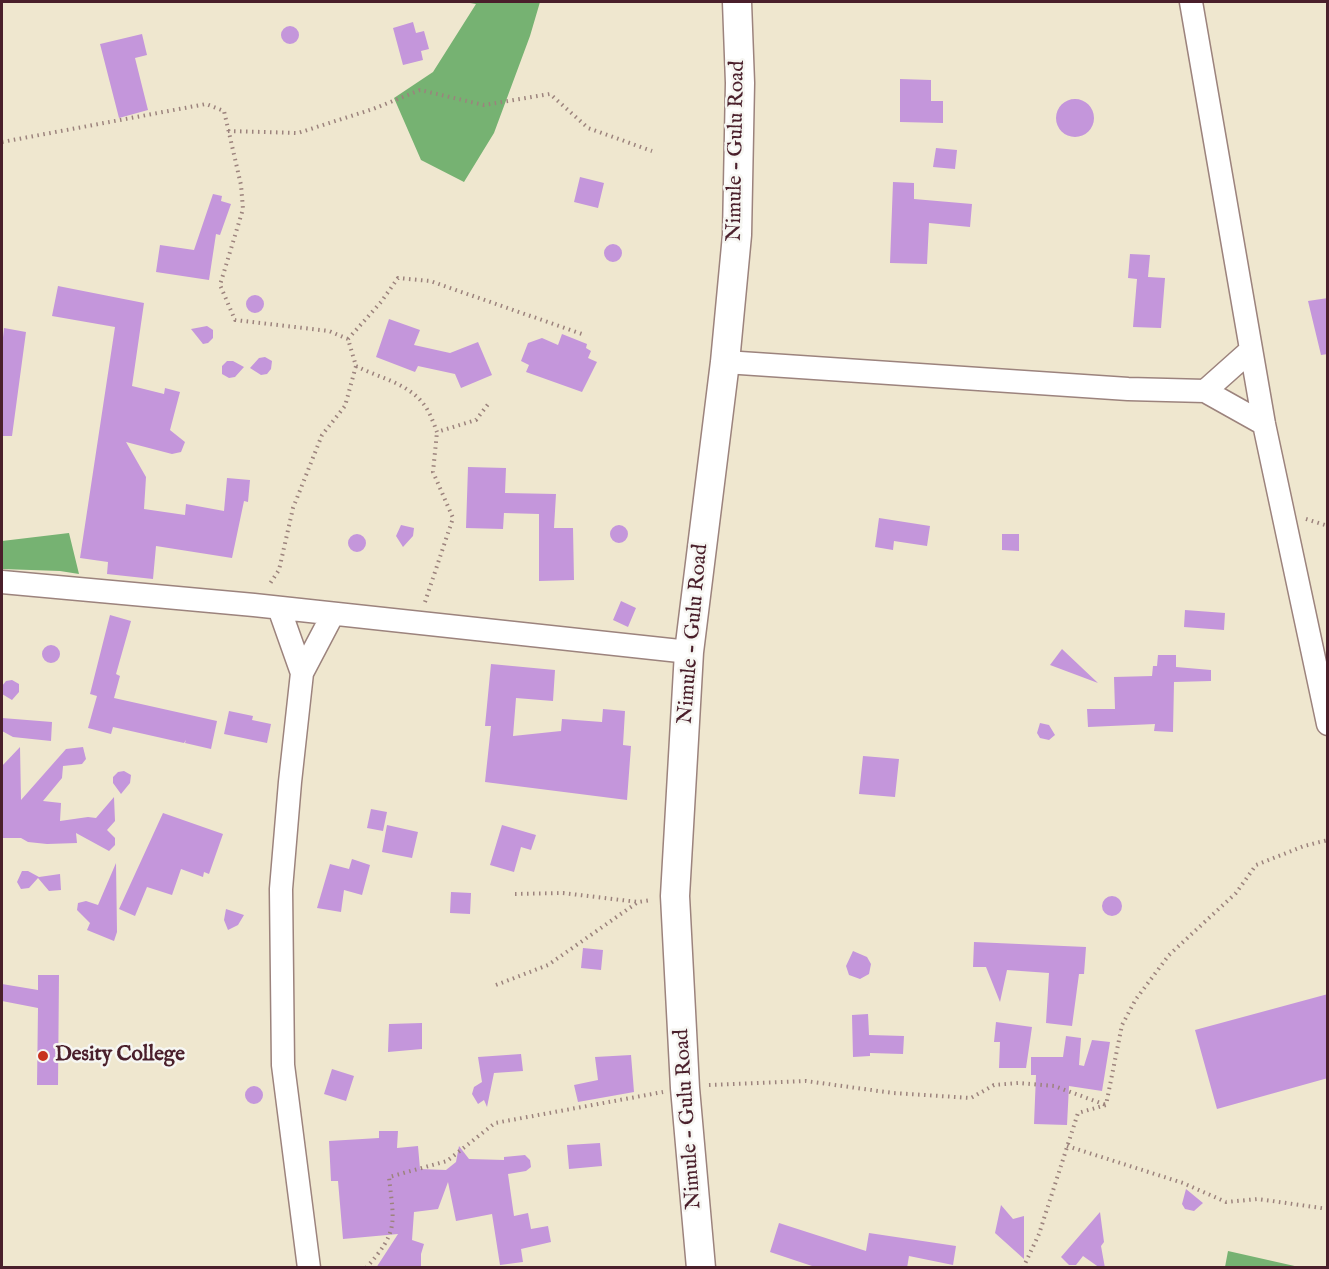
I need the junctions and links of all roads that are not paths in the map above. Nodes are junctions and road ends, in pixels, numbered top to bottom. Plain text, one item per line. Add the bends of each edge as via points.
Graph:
1 (737, 2) edge
2 (1191, 2) edge
3 (1251, 350) junction
4 (725, 362) junction
5 (1205, 391) junction
6 (1264, 424) junction
7 (2, 582) edge
8 (279, 608) junction
9 (333, 614) junction
10 (689, 652) junction
11 (302, 673) junction
12 (1328, 723) edge
13 (309, 1268) edge
14 (701, 1268) edge

1 - 4 main road, Nimule - Gulu Road via 737,235
2 - 3 street
3 - 5 street
3 - 6 street
4 - 5 street
4 - 10 main road, Nimule - Gulu Road
5 - 6 street
6 - 12 street
7 - 8 street
8 - 9 street
8 - 11 street
9 - 10 street
9 - 11 street
10 - 14 main road, Nimule - Gulu Road via 675,896 685,1088
11 - 13 street via 281,889 280,977 283,1065

